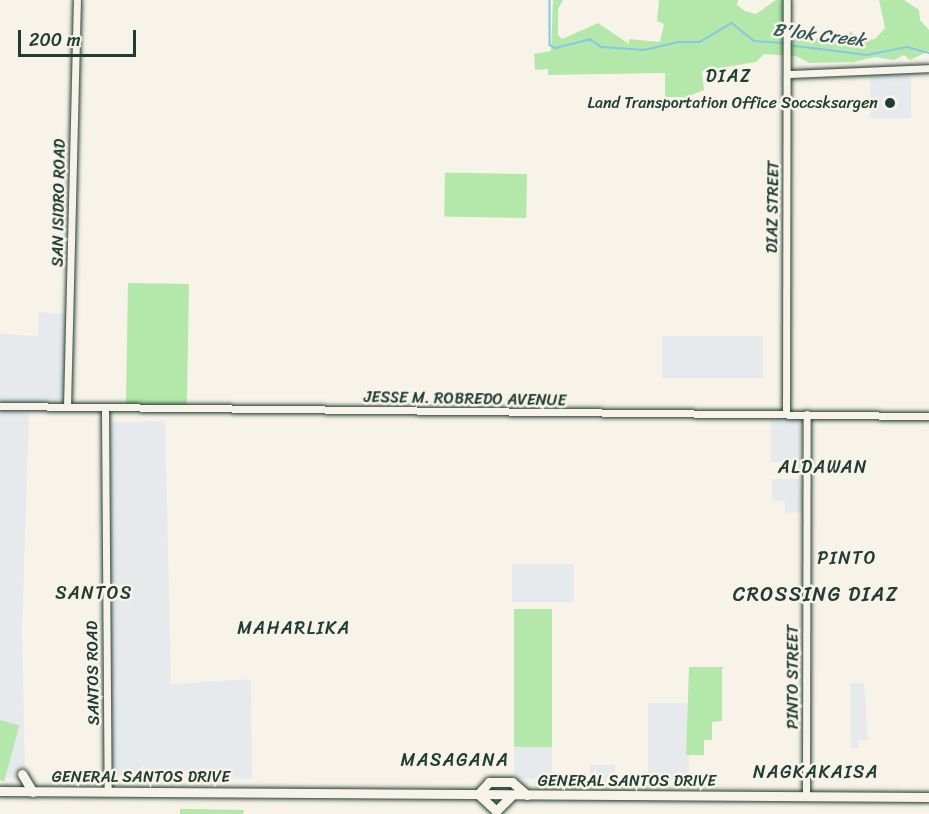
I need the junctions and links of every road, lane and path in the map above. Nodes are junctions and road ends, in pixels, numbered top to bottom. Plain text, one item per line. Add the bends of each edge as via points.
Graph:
1 (77, 0) edge
2 (788, 0) edge
3 (929, 68) edge
4 (788, 74) junction
5 (0, 406) edge
6 (67, 408) junction
7 (105, 409) junction
8 (786, 414) junction
9 (807, 414) junction
10 (929, 416) edge
11 (22, 774) dead end
12 (0, 791) edge
13 (33, 792) junction
14 (108, 792) junction
15 (478, 794) junction
16 (496, 794) junction
17 (512, 795) junction
18 (527, 795) junction
19 (806, 796) junction
20 (929, 797) edge
21 (496, 812) edge

1 - 6 main road, SAN ISIDRO ROAD
2 - 4 main road, DIAZ STREET
3 - 4 main road
4 - 8 main road, DIAZ STREET
5 - 6 main road, JESSE M. ROBREDO AVENUE
6 - 7 main road, JESSE M. ROBREDO AVENUE
7 - 8 main road, JESSE M. ROBREDO AVENUE
7 - 14 main road, SANTOS ROAD
8 - 9 main road, JESSE M. ROBREDO AVENUE
9 - 10 main road, JESSE M. ROBREDO AVENUE
9 - 19 main road, PINTO STREET
11 - 13 highway
12 - 13 highway, GENERAL SANTOS DRIVE
13 - 14 highway, GENERAL SANTOS DRIVE
14 - 15 highway, GENERAL SANTOS DRIVE
15 - 16 highway, GENERAL SANTOS DRIVE
15 - 18 highway via 489,782 512,782
15 - 21 highway
16 - 17 highway, GENERAL SANTOS DRIVE
16 - 21 main road
17 - 18 highway, GENERAL SANTOS DRIVE
17 - 21 highway
18 - 19 highway, GENERAL SANTOS DRIVE
19 - 20 highway, GENERAL SANTOS DRIVE

